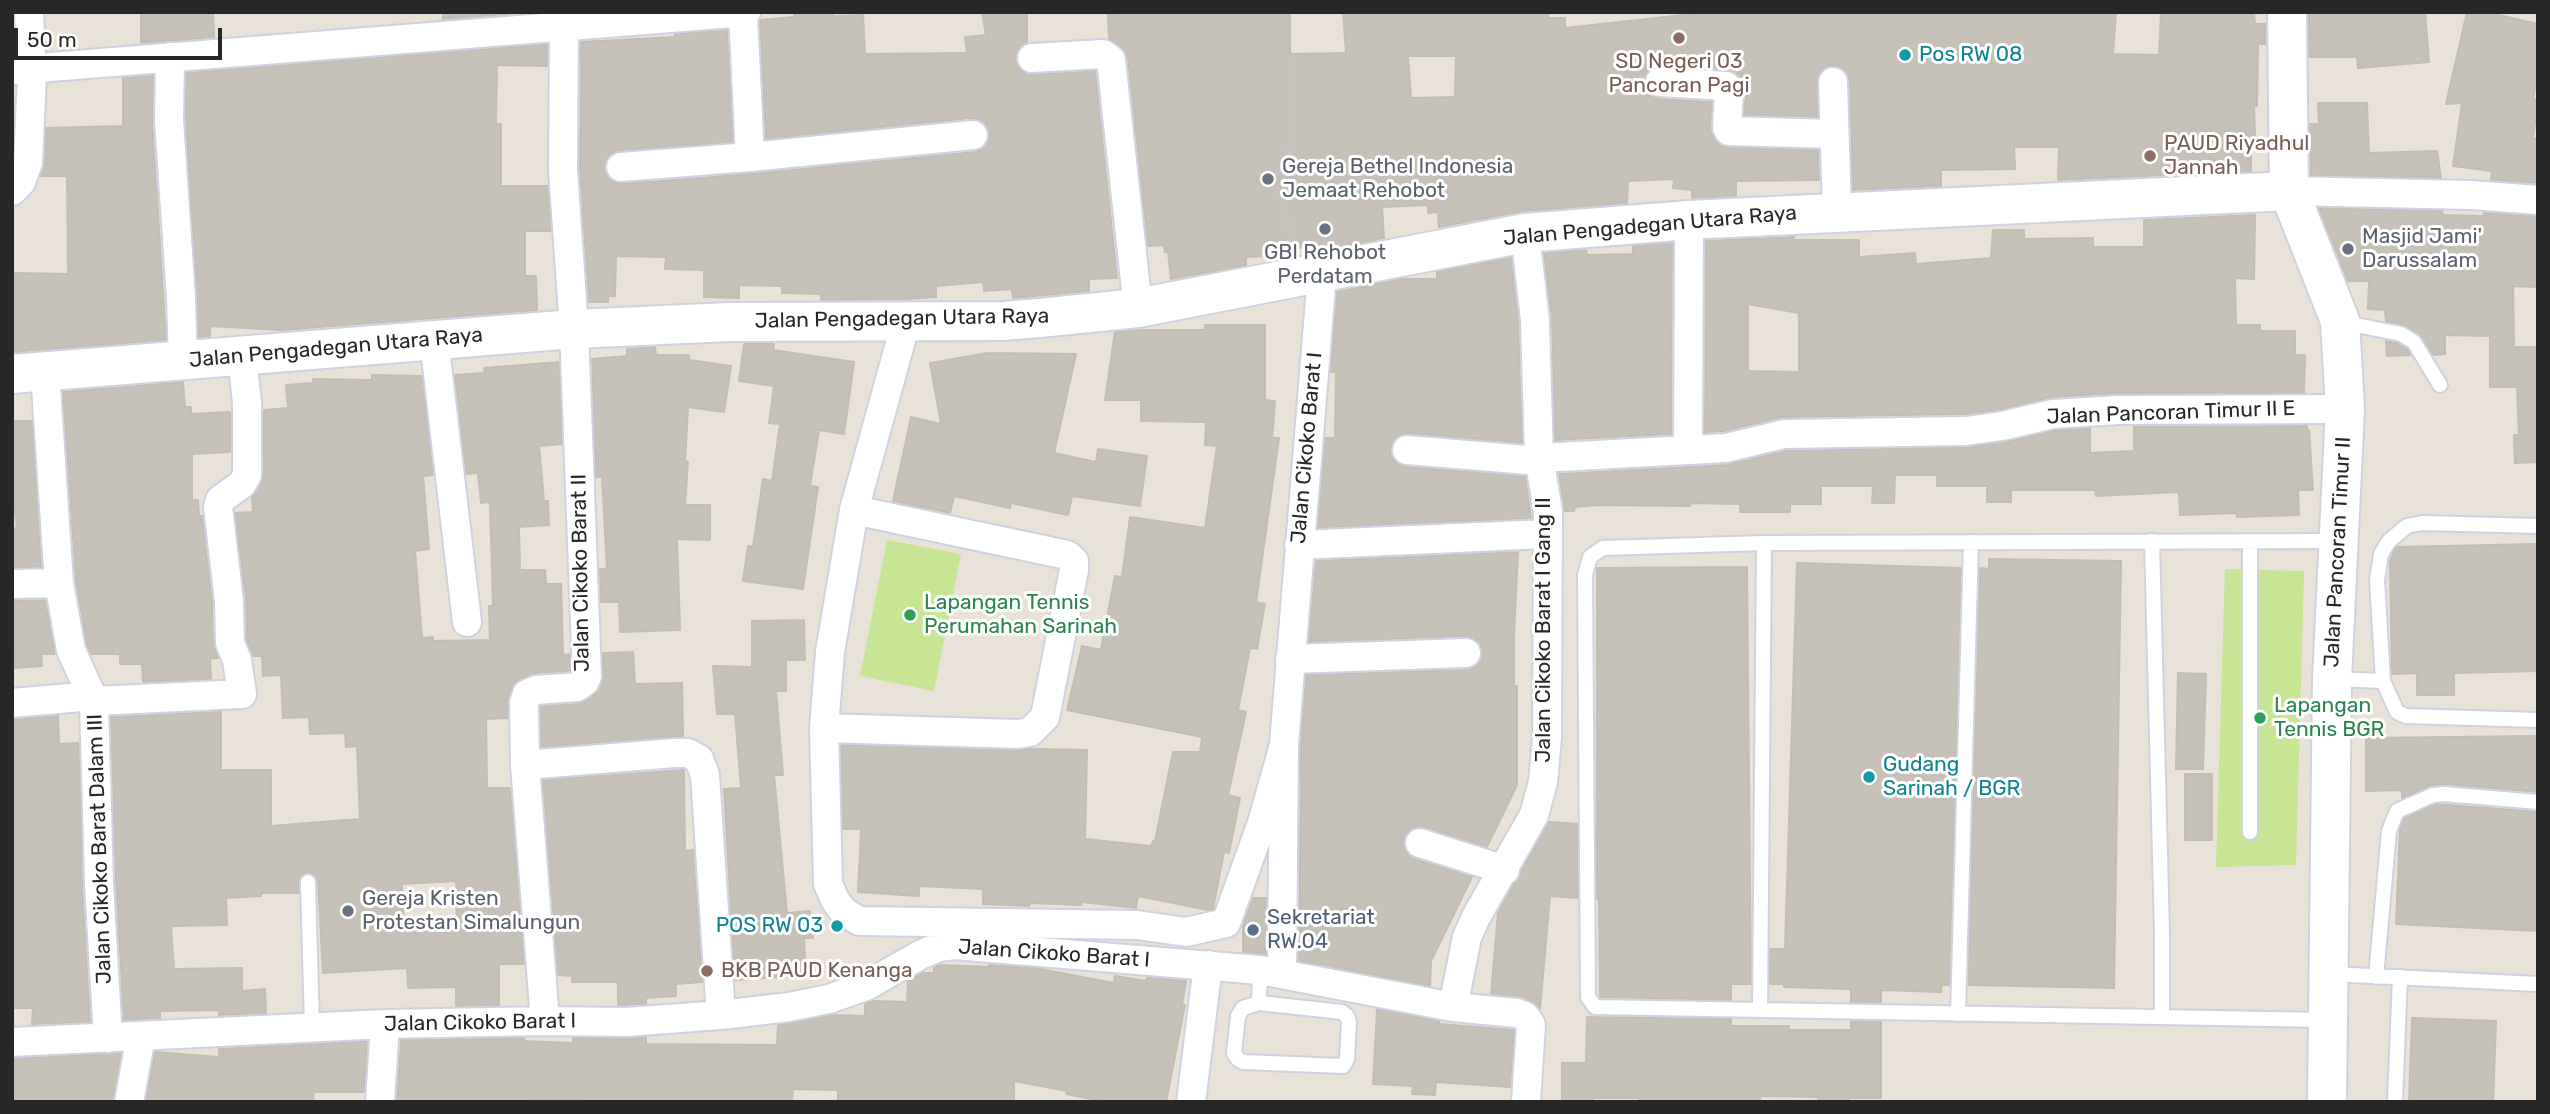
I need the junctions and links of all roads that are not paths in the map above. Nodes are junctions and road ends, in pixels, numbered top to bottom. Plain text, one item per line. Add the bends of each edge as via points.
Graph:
1 (29, 12) edge
2 (745, 12) edge
3 (2287, 12) edge
4 (468, 23) edge
5 (564, 26) junction
6 (170, 58) junction
7 (1032, 58) dead end
8 (22, 69) edge
9 (1660, 82) dead end
10 (1833, 82) dead end
11 (1833, 134) junction
12 (972, 135) dead end
13 (750, 157) junction
14 (621, 167) dead end
15 (12, 191) edge
16 (2289, 191) junction
17 (2538, 200) edge
18 (1837, 212) junction
19 (1689, 220) junction
20 (1525, 233) junction
21 (1308, 277) junction
22 (1138, 308) junction
23 (2340, 321) junction
24 (906, 322) junction
25 (574, 329) junction
26 (434, 340) junction
27 (242, 356) junction
28 (183, 360) junction
29 (29, 373) edge
30 (2440, 385) dead end
31 (2345, 409) junction
32 (1688, 449) junction
33 (1407, 450) dead end
34 (1539, 459) junction
35 (854, 510) junction
36 (2538, 526) edge
37 (1546, 534) junction
38 (2152, 541) junction
39 (2338, 541) junction
40 (1971, 542) junction
41 (2250, 542) junction
42 (1764, 543) junction
43 (1299, 545) junction
44 (59, 583) junction
45 (12, 584) edge
46 (467, 622) dead end
47 (1466, 653) dead end
48 (1290, 659) junction
49 (2332, 679) junction
50 (2383, 681) junction
51 (94, 699) junction
52 (12, 703) edge
53 (2538, 720) edge
54 (824, 728) junction
55 (1284, 745) junction
56 (525, 765) junction
57 (2538, 802) edge
58 (2250, 832) dead end
59 (1420, 843) dead end
60 (1505, 870) junction
61 (308, 883) dead end
62 (1208, 965) junction
63 (1270, 972) junction
64 (2329, 974) junction
65 (2376, 976) junction
66 (2400, 977) junction
67 (2538, 984) edge
68 (1259, 1003) junction
69 (1453, 1007) junction
70 (1760, 1010) junction
71 (1958, 1014) junction
72 (721, 1015) junction
73 (2162, 1016) junction
74 (2327, 1020) junction
75 (545, 1021) junction
76 (385, 1024) junction
77 (312, 1028) junction
78 (141, 1036) junction
79 (108, 1038) junction
80 (12, 1042) edge
81 (129, 1102) edge
82 (380, 1102) edge
83 (1191, 1102) edge
84 (1526, 1102) edge
85 (2327, 1102) edge
86 (2395, 1102) edge

1 - 8 street
2 - 5 street
2 - 13 street
3 - 16 street, Jalan Pancoran Timur II
4 - 5 street
4 - 6 street
5 - 25 street via 562,169
6 - 8 street
6 - 28 street via 169,120
7 - 22 street via 1103,54 1111,60
8 - 15 street via 28,163
9 - 11 street via 1726,86 1729,131
10 - 11 street
11 - 18 street
12 - 13 street
13 - 14 street
16 - 17 street
16 - 18 street, Jalan Pengadegan Utara Raya
16 - 23 street, Jalan Pancoran Timur II
18 - 19 street, Jalan Pengadegan Utara Raya
19 - 20 street, Jalan Pengadegan Utara Raya
19 - 32 street
20 - 21 street, Jalan Pengadegan Utara Raya
20 - 34 street, Jalan Cikoko Barat I Gang II via 1535,320
21 - 22 street, Jalan Pengadegan Utara Raya
21 - 43 street, Jalan Cikoko Barat I
22 - 24 street, Jalan Pengadegan Utara Raya via 1003,321
23 - 30 lane via 2408,338
23 - 31 street, Jalan Pancoran Timur II
24 - 25 street, Jalan Pengadegan Utara Raya via 730,322
24 - 35 street
25 - 26 street, Jalan Pengadegan Utara Raya
25 - 56 street, Jalan Cikoko Barat II via 587,676 577,687 527,694
26 - 27 street, Jalan Pengadegan Utara Raya
26 - 46 street
27 - 28 street, Jalan Pengadegan Utara Raya
27 - 51 street via 247,475 218,507 230,643 243,694
28 - 29 street, Jalan Pengadegan Utara Raya
29 - 44 street, Jalan Cikoko Barat Dalam III
31 - 32 street, Jalan Pancoran Timur II E via 2053,414 1966,431 1784,434 1726,448
31 - 39 street, Jalan Pancoran Timur II
32 - 34 street, Jalan Pancoran Timur II E
33 - 34 street, Jalan Pancoran Timur II E
34 - 37 street, Jalan Cikoko Barat I Gang II via 1548,511
35 - 54 street via 830,652
35 - 54 street via 1067,555 1074,561 1074,570 1045,717 1030,732
36 - 50 lane via 2422,523 2407,526 2389,541 2381,554 2377,580
37 - 43 street
37 - 60 street, Jalan Cikoko Barat I Gang II via 1543,782 1534,816
38 - 40 lane
38 - 41 lane
38 - 73 lane
39 - 41 lane
39 - 49 street, Jalan Pancoran Timur II
40 - 42 lane
40 - 71 lane
41 - 58 lane
42 - 70 lane
42 - 70 lane via 1603,548 1590,557 1585,575 1588,997 1595,1007
43 - 48 street, Jalan Cikoko Barat I
44 - 45 street
44 - 51 street, Jalan Cikoko Barat Dalam III via 71,650
47 - 48 street
48 - 55 street, Jalan Cikoko Barat I
49 - 50 lane
49 - 64 street, Jalan Pancoran Timur II
50 - 53 lane via 2397,712 2406,716
51 - 52 street
51 - 79 street, Jalan Cikoko Barat Dalam III
54 - 55 street via 828,884 843,911 859,921 1137,925 1186,932 1226,923
55 - 63 street, Jalan Cikoko Barat I
56 - 72 street via 675,753 699,759 705,775
56 - 75 street, Jalan Cikoko Barat II
57 - 65 lane via 2444,794 2397,811 2389,831
59 - 60 street
60 - 69 street, Jalan Cikoko Barat I Gang II via 1468,937
61 - 77 lane
62 - 63 street, Jalan Cikoko Barat I
62 - 72 street, Jalan Cikoko Barat I via 954,945 920,955 866,986 829,999
62 - 83 street
63 - 68 lane
63 - 69 street
64 - 65 lane
64 - 74 street, Jalan Pancoran Timur II
65 - 66 lane
66 - 67 lane
66 - 86 lane
68 - 68 lane via 1342,1012 1349,1022 1343,1066 1238,1059 1234,1053 1238,1016 1243,1008
69 - 84 street via 1525,1016 1532,1035
70 - 71 lane
71 - 73 lane
72 - 75 street, Jalan Cikoko Barat I via 627,1022
73 - 74 lane
74 - 85 street, Jalan Pancoran Timur II
75 - 76 street, Jalan Cikoko Barat I
76 - 77 street, Jalan Cikoko Barat I
76 - 82 street
77 - 78 street, Jalan Cikoko Barat I
78 - 79 street, Jalan Cikoko Barat I
78 - 81 street
79 - 80 street, Jalan Cikoko Barat I

